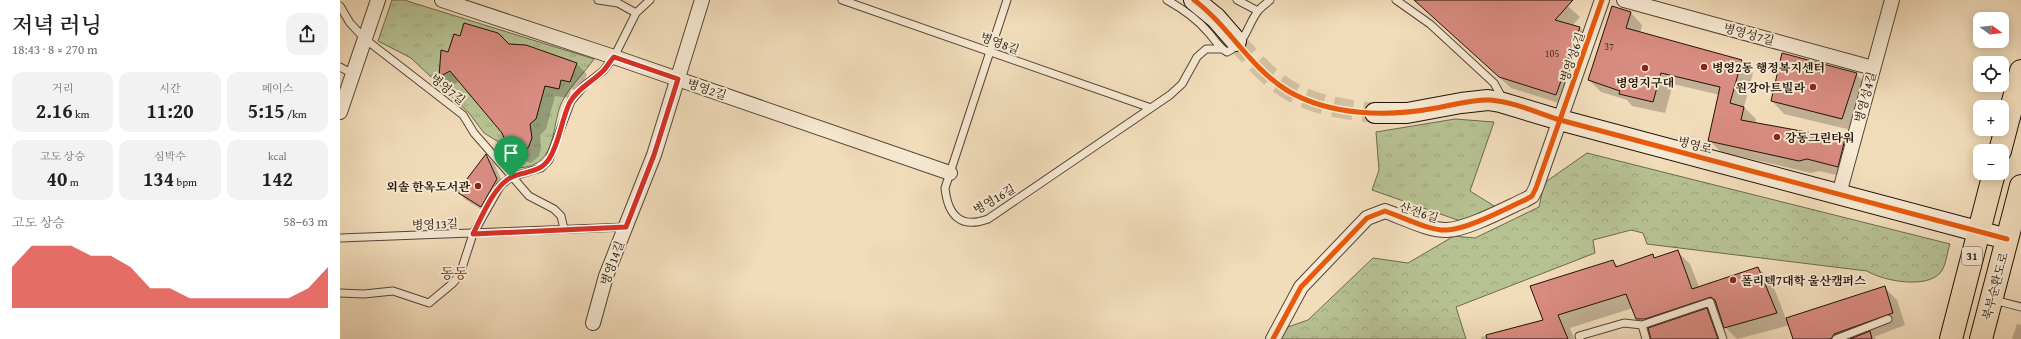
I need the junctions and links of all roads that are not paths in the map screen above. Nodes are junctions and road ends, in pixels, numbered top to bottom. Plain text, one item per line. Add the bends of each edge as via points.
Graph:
1 (378, 0) edge
2 (598, 0) edge
3 (650, 0) edge
4 (702, 0) edge
5 (842, 0) edge
6 (1007, 0) edge
7 (1167, 0) edge
8 (1194, 0) edge
9 (1237, 0) edge
10 (1270, 0) edge
11 (1396, 0) edge
12 (1602, 0) edge
13 (1624, 0) edge
14 (1892, 0) edge
15 (449, 1) edge
16 (340, 6) edge
17 (1258, 12) junction
18 (636, 13) junction
19 (365, 39) junction
20 (1229, 45) junction
21 (991, 51) junction
22 (614, 57) junction
23 (340, 67) edge
24 (1873, 68) junction
25 (2021, 71) edge
26 (353, 74) junction
27 (678, 79) junction
28 (1500, 102) junction
29 (1151, 108) junction
30 (340, 110) edge
31 (1375, 113) tunnel mouth
32 (1560, 120) junction
33 (2002, 144) edge
34 (950, 173) junction
35 (511, 177) junction
36 (1992, 180) edge
37 (2021, 186) edge
38 (1839, 194) junction
39 (626, 227) junction
40 (564, 229) junction
41 (1979, 232) junction
42 (473, 234) junction
43 (340, 238) edge
44 (2007, 239) junction
45 (340, 293) edge
46 (1991, 299) junction
47 (2021, 307) edge
48 (1888, 319) dead end
49 (593, 323) dead end
50 (1642, 325) junction
51 (1273, 339) edge
52 (1580, 339) edge
53 (1646, 339) edge
54 (1723, 339) edge
55 (1836, 339) edge
56 (1951, 339) edge
57 (1981, 339) edge

1 - 19 street
2 - 18 lane via 618,3
3 - 18 lane
4 - 27 street, 병영14길
5 - 21 lane, 병영8길
6 - 21 lane, 병영16길
7 - 20 lane
8 - 20 street via 1216,18
9 - 17 lane
10 - 17 lane
11 - 28 lane via 1430,24 1494,83 1500,94
12 - 32 street, 병영성6길
13 - 24 street, 병영성7길
14 - 24 street, 병영성4길
15 - 22 street, 병영2길
16 - 19 lane, 병영7길 via 350,23
17 - 20 lane via 1246,34 1235,48 1227,52
18 - 22 lane
19 - 26 street
19 - 35 lane, 병영7길 via 463,115 474,133
20 - 29 lane, 병영16길 via 1206,49 1197,57 1182,84
21 - 29 lane, 병영8길
21 - 34 lane, 병영16길
22 - 27 street, 병영2길
22 - 35 lane via 571,101 549,160 541,168
23 - 26 lane
24 - 38 street, 병영성4길
25 - 33 main road
26 - 30 street
27 - 34 street, 병영2길
27 - 39 street, 병영14길 via 654,155
28 - 31 street, 병영로 via 1488,100 1407,113
28 - 32 street, 병영로
29 - 34 lane, 병영16길 via 988,219 975,224 958,219 950,209 945,188
32 - 38 street, 병영로
32 - 51 street, 산전6길 via 1532,196 1460,228 1446,230 1385,211 1367,218 1301,286
35 - 40 lane, 병영7길 via 529,196 554,208 561,216
35 - 42 lane via 500,186
36 - 41 main road, 31
37 - 44 main road, 북부순환도로 / 31
38 - 41 street, 병영로
39 - 40 lane, 병영13길
39 - 49 street, 병영14길 via 606,276
40 - 42 lane, 병영13길
41 - 44 street, 병영로
41 - 56 main road, 31
42 - 43 lane, 병영13길
42 - 45 lane via 460,274 430,303 394,291
44 - 46 main road, 북부순환도로 / 31
46 - 47 lane
46 - 57 main road, 북부순환도로 / 31
48 - 55 lane
50 - 52 lane via 1624,323 1579,336
50 - 53 lane
50 - 54 lane via 1710,302

